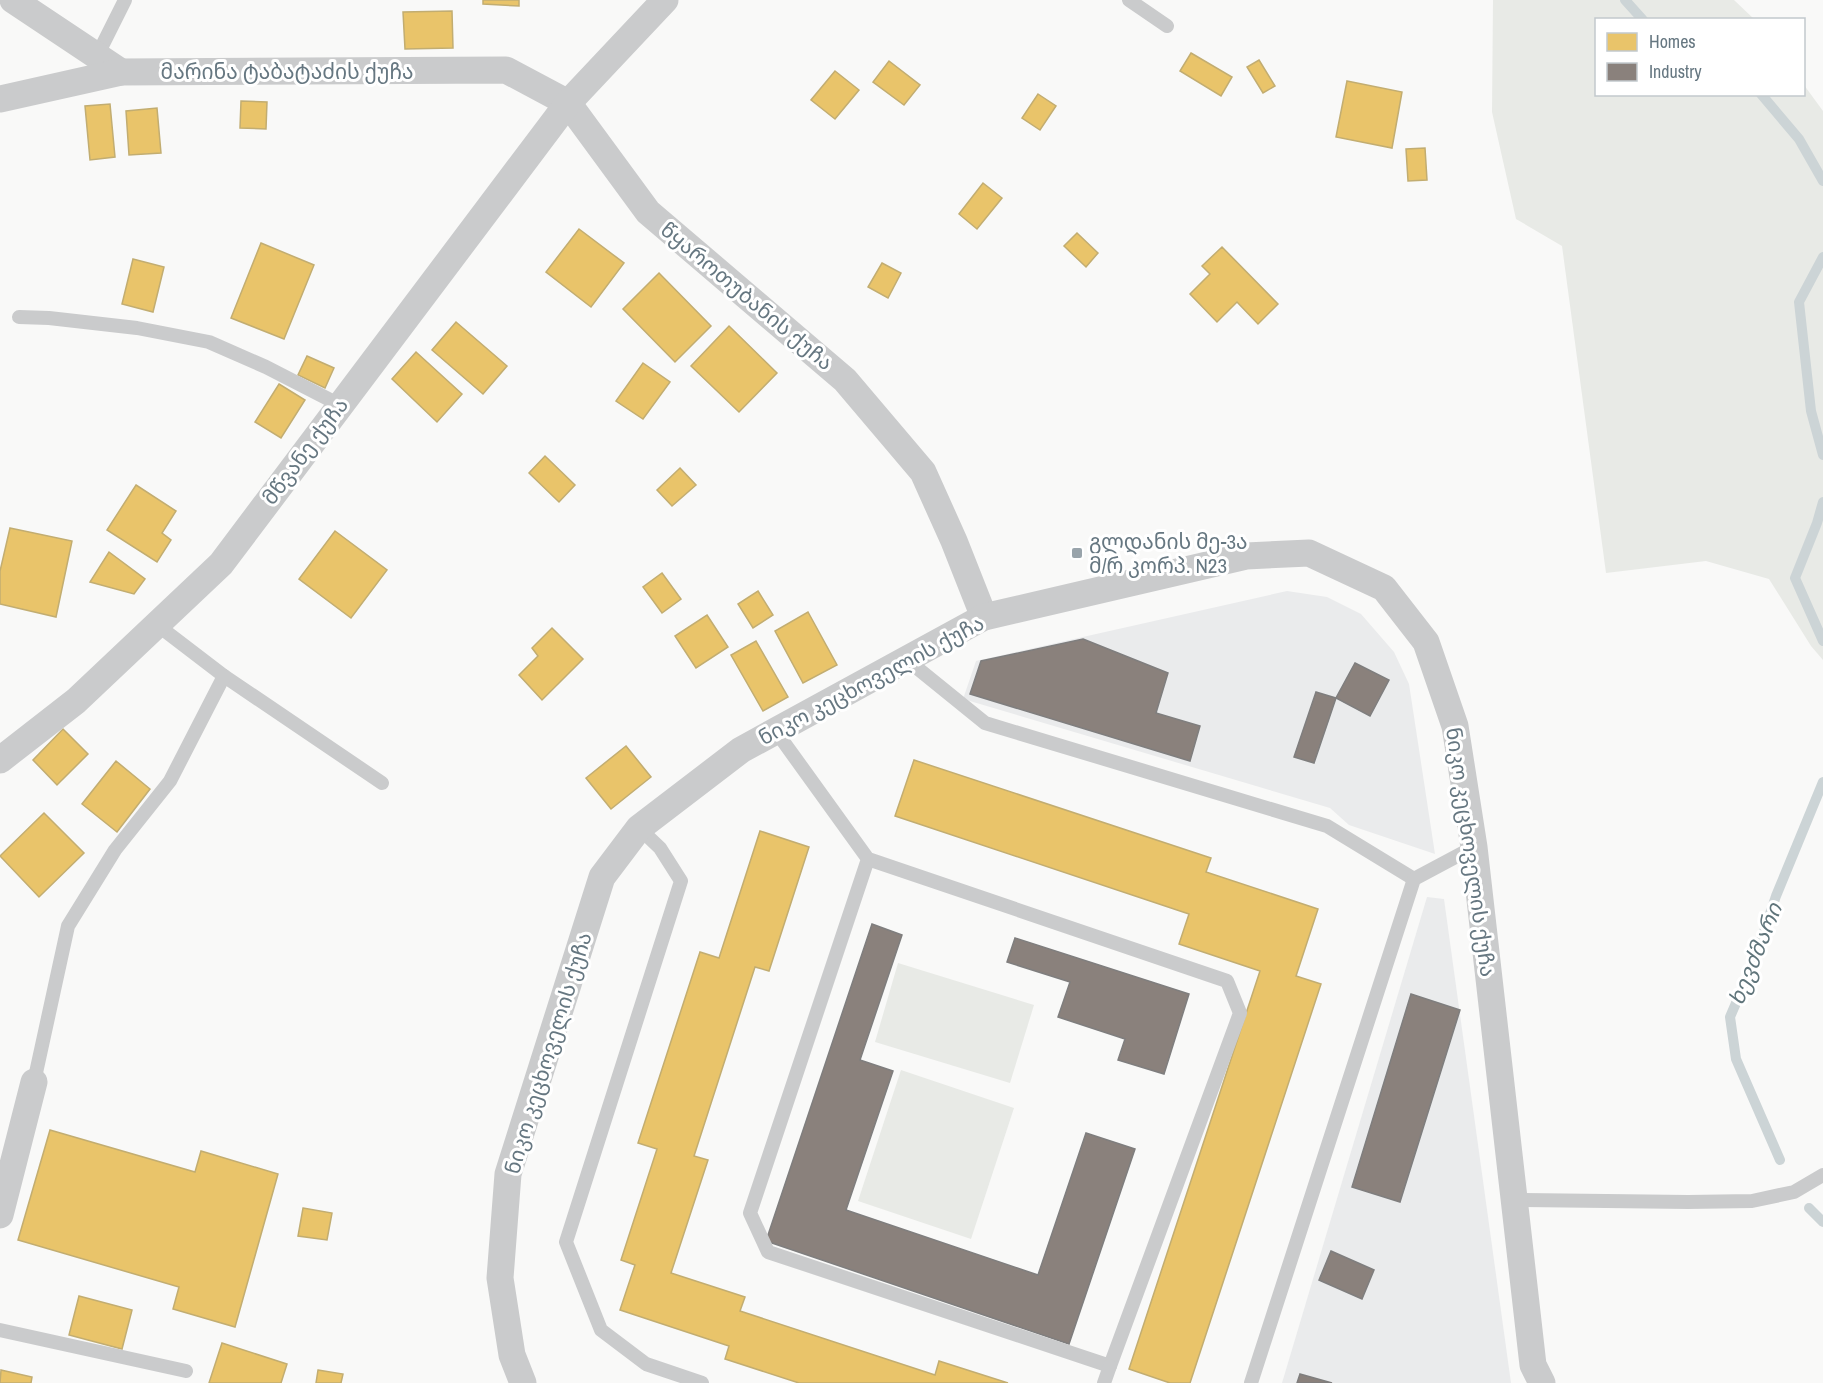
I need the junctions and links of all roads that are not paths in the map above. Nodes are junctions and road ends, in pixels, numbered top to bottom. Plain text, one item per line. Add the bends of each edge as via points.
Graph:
1 (13, 0) edge
2 (125, 0) edge
3 (665, 0) edge
4 (1129, 0) edge
5 (1167, 26) dead end
6 (97, 56) junction
7 (121, 72) junction
8 (0, 99) edge
9 (568, 103) junction
10 (19, 317) dead end
11 (340, 405) junction
12 (984, 617) junction
13 (156, 624) junction
14 (906, 659) junction
15 (224, 676) junction
16 (775, 730) junction
17 (0, 760) edge
18 (382, 783) dead end
19 (639, 828) junction
20 (1474, 847) junction
21 (868, 859) junction
22 (1414, 879) junction
23 (34, 1082) joint
24 (1823, 1175) edge
25 (1514, 1200) junction
26 (0, 1215) edge
27 (0, 1330) edge
28 (1110, 1366) junction
29 (186, 1371) dead end
30 (522, 1383) edge
31 (702, 1383) edge
32 (1105, 1383) edge
33 (1251, 1383) edge
34 (1542, 1383) edge

1 - 6 street
2 - 6 lane
3 - 9 street
4 - 5 lane
6 - 7 street
7 - 8 street, მარინა ტაბატაძის ქუჩა
7 - 9 street, მარინა ტაბატაძის ქუჩა via 506,70
9 - 11 street, მწვანე ქუჩა
9 - 12 street, წყაროთუბანის ქუჩა via 648,212 845,380 923,472
10 - 11 lane via 137,328 209,342
11 - 13 street, მწვანე ქუჩა via 221,564
12 - 14 street, ნიკო კეცხოველის ქუჩა
12 - 20 street, ნიკო კეცხოველის ქუჩა via 1246,556 1309,553 1384,588 1426,642 1452,716
13 - 15 lane
13 - 17 street, მწვანე ქუჩა via 76,701
14 - 16 street, ნიკო კეცხოველის ქუჩა
14 - 22 lane via 984,723 1327,826
15 - 18 lane
15 - 23 lane via 170,781 115,850 68,926
16 - 19 street, ნიკო კეცხოველის ქუჩა via 741,750
16 - 21 lane
19 - 30 street, ნიკო კეცხოველის ქუჩა via 602,877 508,1174 500,1278 512,1355
19 - 31 lane via 660,848 681,881 566,1242 601,1330 646,1364
20 - 22 lane
20 - 25 street, ნიკო კეცხოველის ქუჩა
21 - 28 lane via 750,1213 768,1252
21 - 28 lane via 1227,981 1240,1013
22 - 33 lane
23 - 26 street
24 - 25 lane via 1794,1192 1752,1201
25 - 34 street, ნიკო კეცხოველის ქუჩა via 1533,1365
27 - 29 lane
28 - 32 lane

